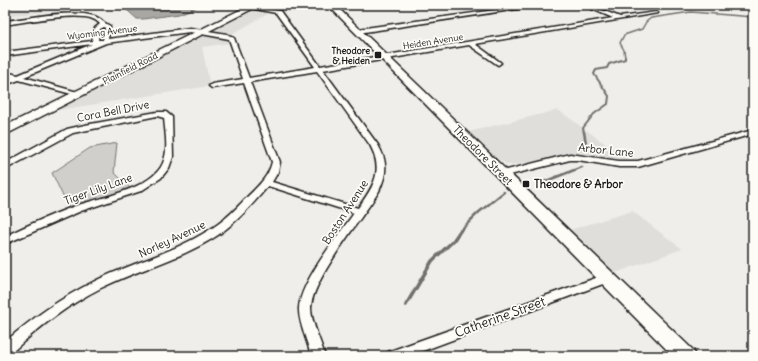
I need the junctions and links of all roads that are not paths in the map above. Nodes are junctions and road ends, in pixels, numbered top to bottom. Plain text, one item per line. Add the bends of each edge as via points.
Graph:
1 (331, 5) edge
2 (542, 5) edge
3 (585, 5) edge
4 (254, 6) edge
5 (656, 13) dead end
6 (619, 19) junction
7 (5, 23) edge
8 (103, 27) junction
9 (358, 31) junction
10 (202, 32) junction
11 (105, 41) junction
12 (95, 42) junction
13 (471, 44) junction
14 (5, 54) edge
15 (384, 58) junction
16 (498, 63) dead end
17 (318, 68) junction
18 (5, 74) edge
19 (18, 78) junction
20 (247, 80) junction
21 (5, 83) edge
22 (212, 86) dead end
23 (79, 94) junction
24 (163, 114) joint
25 (5, 131) edge
26 (753, 132) edge
27 (5, 166) edge
28 (502, 174) junction
29 (266, 183) junction
30 (360, 212) junction
31 (5, 240) edge
32 (607, 278) junction
33 (5, 350) edge
34 (318, 356) edge
35 (393, 356) edge
36 (686, 356) edge

1 - 9 main road, Theodore Street
2 - 9 street
3 - 6 street
4 - 10 main road, Plainfield Road
4 - 17 street, Boston Avenue via 278,12
5 - 6 street, Heiden Avenue
6 - 13 street, Heiden Avenue
7 - 8 street via 79,16 98,19
8 - 11 street
8 - 12 street
9 - 15 main road, Theodore Street
10 - 11 street, Wyoming Avenue via 190,30
10 - 20 street, Wyoming Avenue via 230,37
10 - 23 main road, Plainfield Road
11 - 12 street, Wyoming Avenue
11 - 19 street
12 - 14 street, Wyoming Avenue
13 - 15 street, Heiden Avenue
13 - 16 street
15 - 17 street, Heiden Avenue
15 - 28 main road, Theodore Street
17 - 20 street, Heiden Avenue
17 - 30 street, Boston Avenue via 379,155 382,168 378,182
18 - 19 street
19 - 21 street
19 - 23 street
20 - 22 street, Heiden Avenue
20 - 29 street, Norley Avenue via 276,162 275,171
23 - 25 main road, Plainfield Road
24 - 27 street, Cora Bell Drive via 70,131
24 - 31 street, Tiger Lily Lane via 168,117 170,158 165,169 154,179 139,188 63,215
26 - 28 street, Arbor Lane via 638,164 570,157
28 - 32 main road, Theodore Street
29 - 30 street
29 - 33 street, Norley Avenue via 213,233 180,250 97,285 66,302 28,329
30 - 34 street, Boston Avenue via 308,294 305,309
32 - 35 street, Catherine Street
32 - 36 main road, Theodore Street

